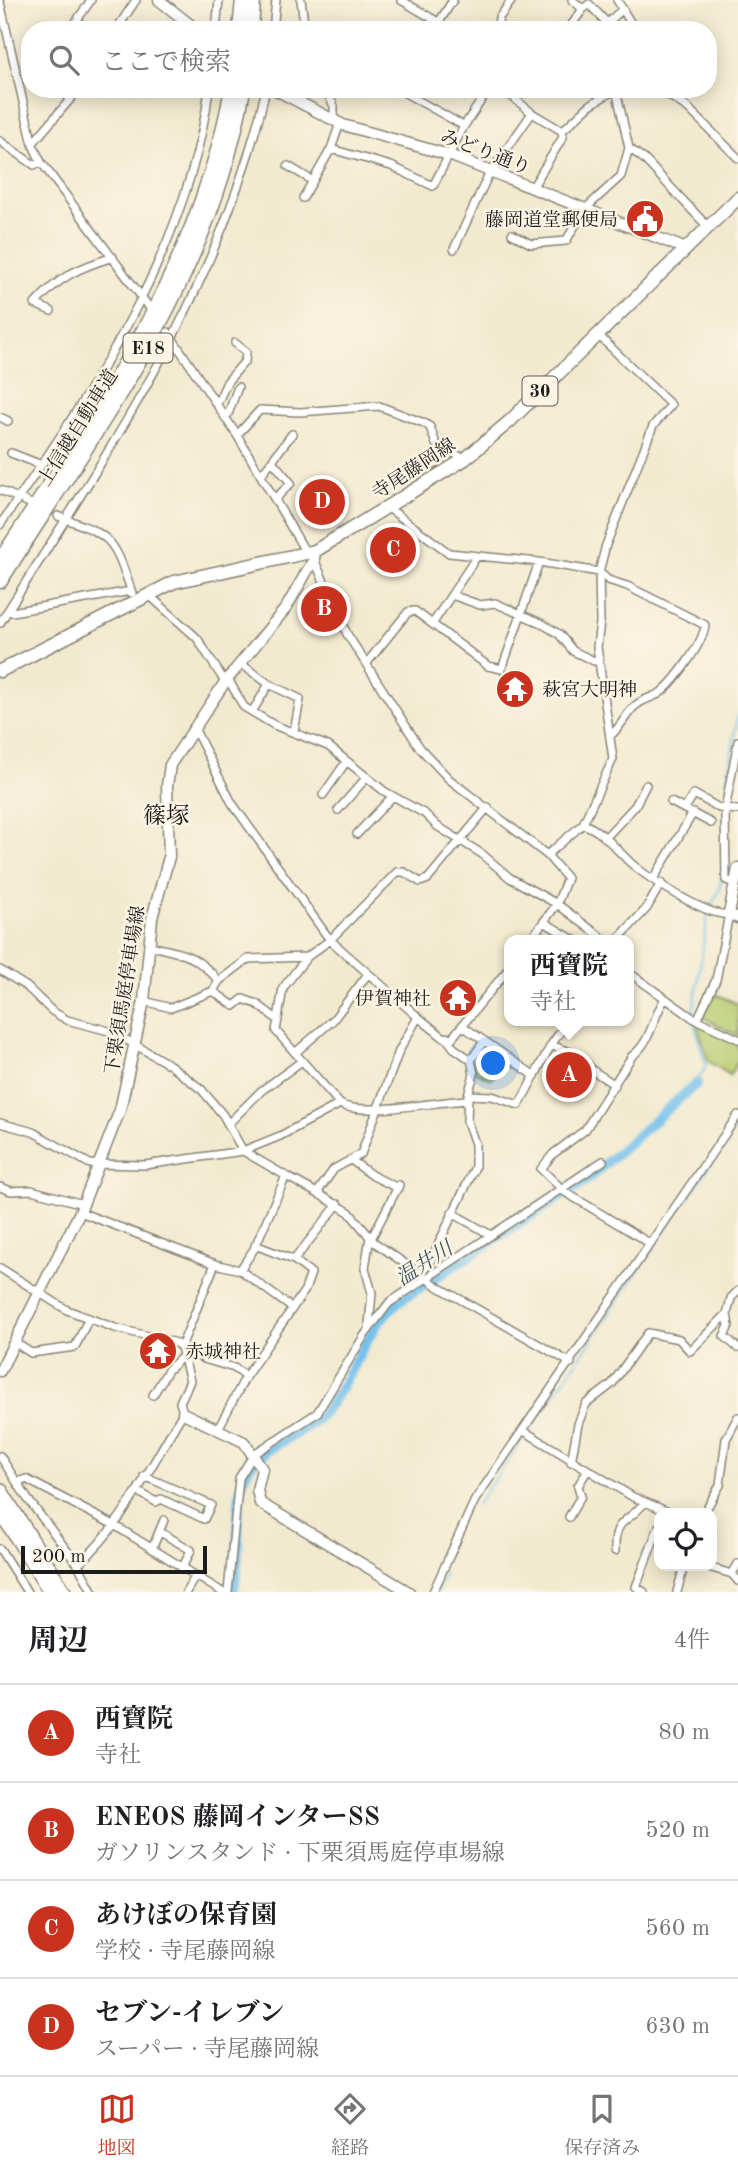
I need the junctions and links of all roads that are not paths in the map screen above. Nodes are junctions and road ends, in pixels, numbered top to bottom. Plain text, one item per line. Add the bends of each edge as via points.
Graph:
1 (91, 0) edge
2 (136, 0) edge
3 (159, 0) edge
4 (219, 0) edge
5 (243, 0) edge
6 (253, 0) edge
7 (276, 0) edge
8 (301, 0) edge
9 (401, 0) edge
10 (453, 0) edge
11 (512, 0) edge
12 (572, 0) edge
13 (617, 0) edge
14 (0, 2) edge
15 (583, 9) junction
16 (623, 9) junction
17 (185, 20) edge
18 (76, 21) edge
19 (122, 21) edge
20 (217, 21) edge
21 (241, 21) edge
22 (252, 21) edge
23 (274, 21) edge
24 (304, 21) edge
25 (429, 21) edge
26 (439, 21) edge
27 (498, 21) edge
28 (574, 21) edge
29 (605, 21) edge
30 (609, 21) edge
31 (630, 21) edge
32 (21, 92) edge
33 (22, 98) edge
34 (71, 98) edge
35 (207, 98) edge
36 (230, 98) edge
37 (241, 98) edge
38 (264, 98) edge
39 (291, 98) edge
40 (330, 98) edge
41 (414, 98) edge
42 (483, 98) edge
43 (514, 98) edge
44 (602, 98) edge
45 (617, 98) edge
46 (673, 98) edge
47 (532, 113) junction
48 (337, 122) junction
49 (464, 126) junction
50 (562, 131) junction
51 (0, 141) edge
52 (33, 143) junction
53 (629, 148) junction
54 (331, 149) junction
55 (449, 155) junction
56 (738, 158) edge
57 (41, 162) junction
58 (288, 166) dead end
59 (491, 172) junction
60 (313, 181) junction
61 (532, 188) junction
62 (303, 198) dead end
63 (738, 198) edge
64 (585, 209) junction
65 (708, 227) junction
66 (512, 234) dead end
67 (454, 249) dead end
68 (686, 249) junction
69 (113, 257) junction
70 (141, 296) junction
71 (149, 307) dead end
72 (51, 311) dead end
73 (168, 332) dead end
74 (598, 335) junction
75 (173, 341) junction
76 (235, 343) dead end
77 (238, 387) dead end
78 (217, 404) junction
79 (224, 414) junction
80 (0, 417) edge
81 (8, 421) dead end
82 (292, 434) dead end
83 (237, 435) junction
84 (11, 453) dead end
85 (465, 458) junction
86 (273, 462) junction
87 (39, 464) junction
88 (261, 475) junction
89 (0, 490) edge
90 (276, 498) junction
91 (18, 499) junction
92 (29, 503) dead end
93 (387, 508) junction
94 (62, 518) junction
95 (0, 525) edge
96 (311, 554) junction
97 (477, 555) junction
98 (0, 561) edge
99 (539, 562) junction
100 (599, 572) junction
101 (0, 581) edge
102 (149, 595) junction
103 (452, 595) junction
104 (133, 597) junction
105 (8, 610) junction
106 (522, 615) junction
107 (0, 623) edge
108 (433, 623) junction
109 (598, 659) junction
110 (241, 664) junction
111 (366, 664) junction
112 (0, 671) edge
113 (227, 680) junction
114 (269, 684) junction
115 (252, 712) junction
116 (193, 727) junction
117 (294, 732) junction
118 (611, 735) junction
119 (738, 741) edge
120 (346, 762) junction
121 (367, 777) junction
122 (646, 785) dead end
123 (323, 795) dead end
124 (392, 797) junction
125 (671, 802) dead end
126 (488, 807) junction
127 (685, 808) junction
128 (726, 808) junction
129 (338, 810) dead end
130 (738, 810) edge
131 (693, 813) junction
132 (710, 823) dead end
133 (583, 824) junction
134 (356, 834) dead end
135 (606, 836) junction
136 (463, 841) junction
137 (547, 855) junction
138 (738, 868) edge
139 (657, 880) junction
140 (735, 883) junction
141 (557, 904) junction
142 (734, 916) edge
143 (544, 922) junction
144 (534, 935) edge
145 (566, 935) edge
146 (598, 935) edge
147 (622, 935) edge
148 (330, 940) junction
149 (148, 945) junction
150 (307, 957) junction
151 (0, 970) edge
152 (368, 974) junction
153 (504, 974) edge
154 (634, 977) edge
155 (219, 981) junction
156 (213, 991) junction
157 (664, 1000) junction
158 (145, 1001) junction
159 (418, 1017) junction
160 (698, 1018) junction
161 (278, 1020) junction
162 (564, 1026) edge
163 (464, 1027) junction
164 (447, 1039) junction
165 (738, 1039) edge
166 (484, 1041) junction
167 (134, 1045) junction
168 (551, 1045) junction
169 (295, 1053) junction
170 (471, 1060) junction
171 (302, 1061) junction
172 (535, 1076) junction
173 (615, 1085) junction
174 (468, 1098) junction
175 (340, 1104) junction
176 (377, 1109) junction
177 (738, 1115) edge
178 (0, 1123) edge
179 (228, 1124) junction
180 (243, 1151) junction
181 (351, 1160) junction
182 (603, 1161) dead end
183 (99, 1166) junction
184 (286, 1175) junction
185 (0, 1187) edge
186 (562, 1190) junction
187 (317, 1193) junction
188 (338, 1204) junction
189 (82, 1208) junction
190 (452, 1213) junction
191 (491, 1235) junction
192 (371, 1238) junction
193 (651, 1244) junction
194 (255, 1245) junction
195 (294, 1260) junction
196 (215, 1264) junction
197 (0, 1268) edge
198 (240, 1270) junction
199 (426, 1279) junction
200 (738, 1291) edge
201 (40, 1294) junction
202 (292, 1308) junction
203 (727, 1314) junction
204 (89, 1318) junction
205 (369, 1329) junction
206 (14, 1342) junction
207 (181, 1347) junction
208 (738, 1348) edge
209 (183, 1356) junction
210 (571, 1363) junction
211 (0, 1371) edge
212 (246, 1376) junction
213 (153, 1395) dead end
214 (183, 1413) junction
215 (737, 1421) edge
216 (218, 1429) junction
217 (524, 1431) junction
218 (0, 1456) edge
219 (257, 1458) junction
220 (571, 1462) junction
221 (587, 1471) junction
222 (144, 1476) junction
223 (17, 1482) junction
224 (0, 1490) edge
225 (137, 1491) junction
226 (645, 1502) junction
227 (658, 1508) edge
228 (707, 1508) edge
229 (0, 1510) edge
230 (569, 1517) dead end
231 (164, 1520) dead end
232 (114, 1525) junction
233 (160, 1532) junction
234 (654, 1539) edge
235 (0, 1549) edge
236 (152, 1549) junction
237 (615, 1551) dead end
238 (738, 1564) edge
239 (78, 1565) junction
240 (182, 1569) junction
241 (717, 1570) edge
242 (683, 1571) edge
243 (732, 1574) junction
244 (195, 1577) junction
245 (738, 1581) edge
246 (27, 1592) edge
247 (51, 1592) edge
248 (64, 1592) edge
249 (93, 1592) edge
250 (186, 1592) edge
251 (225, 1592) edge
252 (409, 1592) edge
253 (433, 1592) edge
254 (644, 1592) edge
255 (677, 1592) edge

1 - 18 street
2 - 19 street
3 - 17 main road
4 - 20 street
5 - 21 highway
6 - 22 highway
7 - 23 street
8 - 24 street
9 - 25 street
10 - 26 street
11 - 27 street
12 - 15 street
13 - 16 street
14 - 32 street
15 - 28 street
15 - 29 street via 589,4
16 - 30 street
16 - 31 street
33 - 52 street
34 - 52 street
35 - 70 street via 183,198
36 - 98 highway, 上信越自動車道 / E18 via 208,188 160,303 108,394
37 - 101 highway, 上信越自動車道 / E18 via 211,214 170,307 119,397
38 - 75 street via 237,196
39 - 48 main road, みどり通り
40 - 48 street
41 - 49 street
42 - 49 street
43 - 47 street
44 - 50 street
45 - 53 street
46 - 56 street
47 - 50 street
47 - 59 street
48 - 54 street
48 - 55 main road, みどり通り
49 - 55 street
50 - 61 street via 563,137
51 - 57 street via 34,165
52 - 57 street
53 - 64 street via 621,176
53 - 65 street
54 - 55 street via 391,166 433,186
54 - 60 street
55 - 59 main road, みどり通り
57 - 69 street
58 - 60 street
59 - 61 main road, みどり通り
59 - 67 street
60 - 62 street
61 - 64 main road, みどり通り
63 - 65 main road, 寺尾藤岡線 / 30
64 - 66 street via 566,241 531,244
64 - 68 main road, みどり通り
65 - 68 main road, 寺尾藤岡線 / 30
68 - 74 main road, 寺尾藤岡線 / 30
69 - 70 street
69 - 72 street via 83,266 55,282 35,304
70 - 71 street
70 - 87 street via 105,363
73 - 75 street
74 - 85 main road, 寺尾藤岡線 / 30
74 - 100 street via 671,405 653,426
75 - 78 street
75 - 94 street via 116,440
76 - 78 street via 246,352 244,361
77 - 79 street via 228,414
78 - 79 street
79 - 83 street
80 - 81 street
82 - 86 street
83 - 85 street via 260,410 379,406 424,424 436,444
83 - 88 street
84 - 87 street
85 - 93 main road, 寺尾藤岡線 / 30
86 - 88 street
86 - 90 street via 291,483
87 - 91 street
88 - 90 street
89 - 91 street
90 - 96 street
91 - 92 street
91 - 95 street
93 - 96 main road, 寺尾藤岡線 / 30
93 - 97 street via 449,553
94 - 104 street via 100,533 115,545
94 - 105 street
96 - 102 main road, 寺尾藤岡線 / 30 via 188,578
96 - 110 main road, 下栗須馬庭停車場線 via 286,608
96 - 111 street via 347,634
97 - 99 street
97 - 103 street
99 - 100 street
99 - 106 street
100 - 109 street
100 - 118 street via 705,625 672,682 634,707
102 - 104 main road, 寺尾藤岡線 / 30
102 - 113 street via 197,638
103 - 106 street via 480,604 495,603
103 - 108 street
104 - 105 street
104 - 112 main road, 寺尾藤岡線 / 30
105 - 107 street
106 - 108 street via 502,669 488,666
106 - 109 street via 559,634 573,651
108 - 111 street via 415,611 408,612
109 - 118 street
110 - 113 main road, 下栗須馬庭停車場線
110 - 114 street
111 - 126 street via 419,748 449,779
113 - 115 street
113 - 116 main road, 下栗須馬庭停車場線
114 - 115 street
114 - 117 street via 300,699
115 - 117 street
116 - 148 street via 232,803
116 - 149 main road, 下栗須馬庭停車場線 via 168,773 169,857
117 - 120 street via 328,746
118 - 133 street via 613,759
119 - 128 street
120 - 121 street
120 - 123 street
121 - 124 street
121 - 129 street
122 - 135 street via 635,806
124 - 134 street
124 - 136 street via 412,805
125 - 127 street
126 - 136 street
126 - 137 street
127 - 128 street via 694,794
127 - 131 street
128 - 130 street
128 - 140 street via 726,880
131 - 132 street
131 - 139 street
133 - 135 street
133 - 137 street
135 - 139 street via 634,865
136 - 141 street via 510,878
136 - 148 street via 428,880 420,882 397,872 386,880
137 - 141 street via 567,878
138 - 140 main road
139 - 142 street via 706,911
139 - 147 street via 647,908
140 - 142 main road
141 - 143 street
141 - 146 street
142 - 160 street via 716,980
143 - 144 street
143 - 145 street
148 - 150 street
148 - 152 street
149 - 155 street via 184,952
149 - 158 main road, 下栗須馬庭停車場線
150 - 155 street via 248,959
150 - 161 street via 283,988
151 - 167 street via 67,1020 101,1027
152 - 159 street
152 - 169 street via 333,1020
153 - 163 street
154 - 157 street
155 - 156 street
156 - 158 street via 171,1008
156 - 161 street via 234,1006 249,1000
157 - 160 street
157 - 173 street via 651,1032
158 - 167 main road, 下栗須馬庭停車場線
159 - 164 street
159 - 176 street via 399,1051
160 - 165 street
161 - 169 street via 276,1031
162 - 168 street
163 - 164 street
163 - 166 street
164 - 170 street
166 - 170 street
166 - 172 street
167 - 179 street via 202,1090
167 - 183 main road, 下栗須馬庭停車場線 via 120,1110
168 - 172 street
168 - 173 street via 580,1056
169 - 171 street
170 - 174 street via 473,1085
171 - 175 street
171 - 179 street via 261,1091
172 - 174 street via 519,1105 492,1096
173 - 186 street via 585,1130 541,1169
174 - 176 street
174 - 190 street via 475,1167
175 - 176 street
175 - 180 street
176 - 181 street via 366,1147
177 - 193 street
178 - 183 street via 33,1132
179 - 180 street
180 - 183 street via 145,1165
180 - 184 street
181 - 187 street via 334,1169
181 - 192 street via 373,1176 399,1186
182 - 186 street
183 - 189 main road, 下栗須馬庭停車場線
184 - 187 street
184 - 194 street
185 - 189 street via 31,1190
186 - 191 street
186 - 193 street
187 - 188 street
188 - 192 street
188 - 195 street
189 - 196 street
189 - 201 main road, 下栗須馬庭停車場線
190 - 191 street
190 - 199 street
191 - 199 street
192 - 199 street
192 - 205 street via 365,1268 372,1293
193 - 210 street
194 - 195 street
194 - 198 street
195 - 202 street via 311,1273 306,1290
196 - 198 street
196 - 207 street
197 - 201 street
198 - 202 street
199 - 205 street via 388,1303
199 - 210 street
200 - 203 street
201 - 204 street
201 - 206 main road, 下栗須馬庭停車場線
202 - 212 street
203 - 208 street via 729,1326 724,1336
203 - 220 street via 690,1350 678,1339 648,1333 612,1384 586,1404
204 - 206 street via 75,1347 31,1353
204 - 207 street
205 - 219 street via 317,1413
206 - 211 main road, 下栗須馬庭停車場線
207 - 209 street
207 - 212 street
209 - 213 street
209 - 214 street via 190,1381 180,1402
210 - 217 street
212 - 216 street
214 - 216 main road
214 - 222 street
215 - 228 street via 726,1439 720,1485
216 - 219 main road via 244,1442
217 - 220 street
217 - 253 street via 475,1500
218 - 223 street
219 - 251 street via 239,1478 236,1490 234,1547
219 - 252 main road via 263,1472 257,1495 260,1503
220 - 221 street
221 - 226 street
221 - 230 street via 578,1486 581,1496
222 - 225 street
222 - 225 street via 211,1505 204,1519
223 - 232 street via 26,1479
223 - 239 street via 23,1500
224 - 248 highway
225 - 232 street
226 - 227 street
226 - 237 street via 614,1532
229 - 247 highway
231 - 233 street
232 - 236 street
232 - 239 street
233 - 236 street
233 - 240 street via 191,1550
234 - 254 street via 635,1587
235 - 246 street
236 - 240 street
238 - 243 street
239 - 249 street
240 - 244 street
241 - 243 street
242 - 255 street
243 - 245 street
244 - 250 street
244 - 251 street

